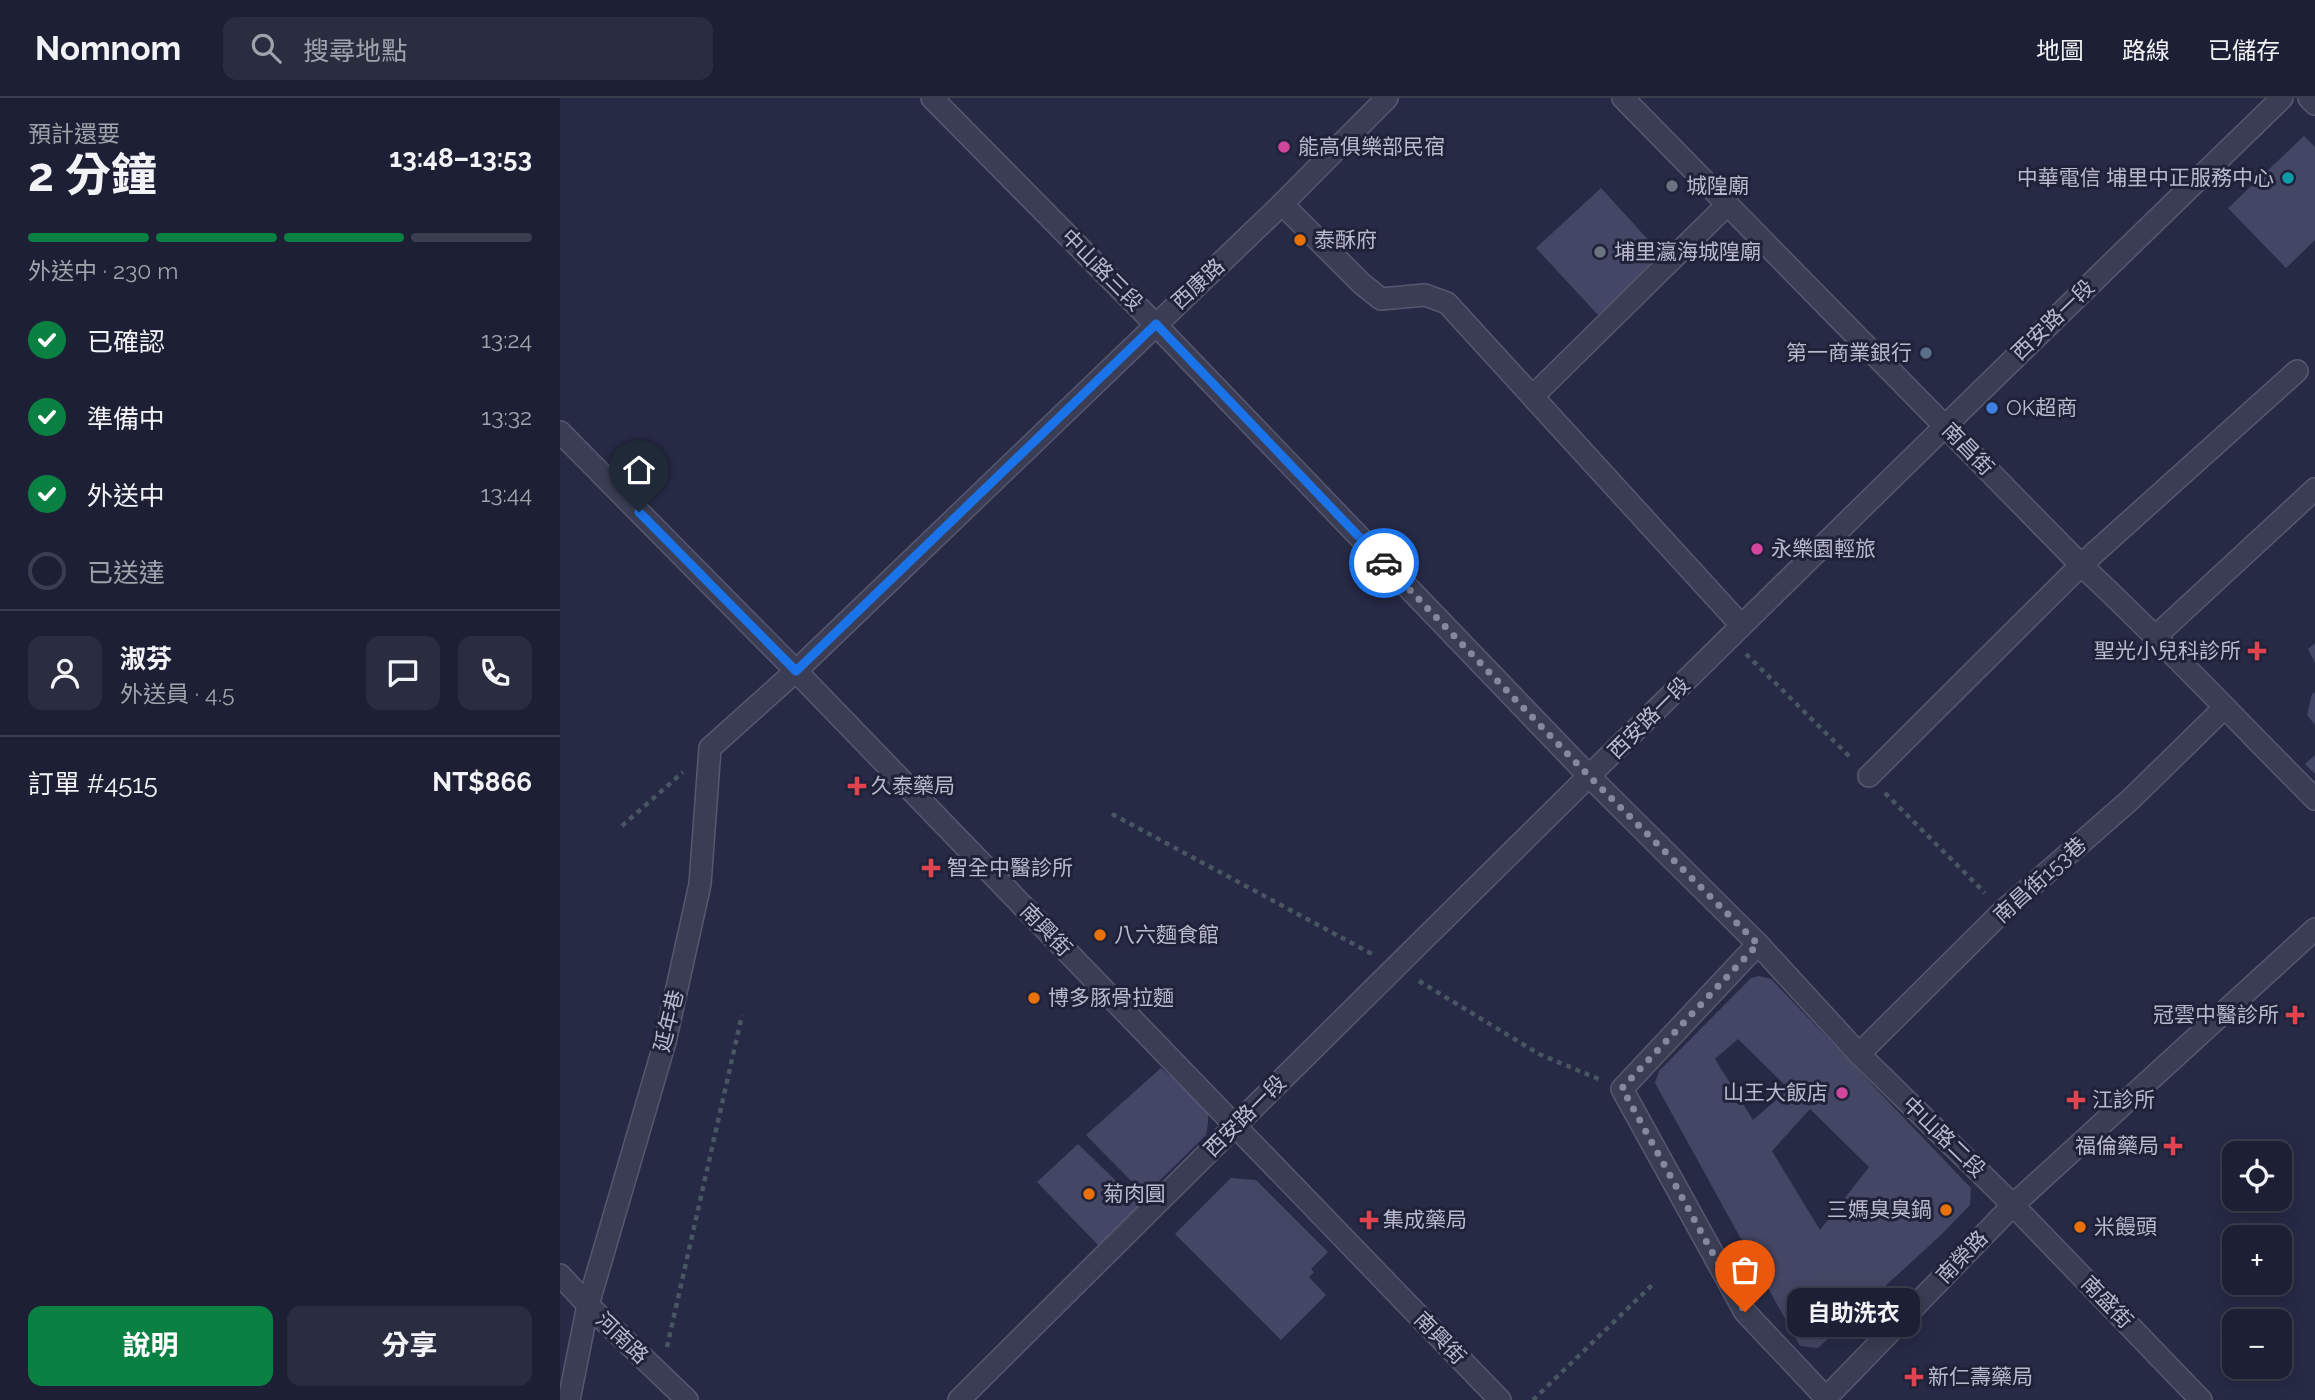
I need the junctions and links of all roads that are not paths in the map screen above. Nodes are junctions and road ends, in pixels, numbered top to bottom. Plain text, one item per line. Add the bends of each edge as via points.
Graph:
1 (932, 98) edge
2 (1387, 98) edge
3 (1623, 98) edge
4 (2282, 98) edge
5 (2309, 98) edge
6 (2315, 104) edge
7 (1282, 205) junction
8 (1728, 205) junction
9 (1156, 324) junction
10 (2297, 371) dead end
11 (1533, 397) junction
12 (1944, 425) junction
13 (560, 432) edge
14 (2315, 489) edge
15 (2081, 565) junction
16 (1741, 625) junction
17 (2157, 635) junction
18 (796, 671) junction
19 (2224, 708) junction
20 (1589, 776) junction
21 (1869, 776) dead end
22 (2315, 799) edge
23 (2315, 929) edge
24 (1758, 944) junction
25 (1859, 1054) junction
26 (1236, 1125) junction
27 (2013, 1205) junction
28 (560, 1275) edge
29 (588, 1305) junction
30 (1826, 1399) edge
31 (569, 1400) edge
32 (687, 1400) edge
33 (959, 1400) edge
34 (1500, 1400) edge
35 (2201, 1400) edge

1 - 9 street, 中山路三段
2 - 7 street, 西康路
3 - 8 street, 南昌街
4 - 12 street, 西安路一段
5 - 6 street
7 - 9 street, 西康路
7 - 11 street via 1381,299 1424,295 1447,303
8 - 11 street
8 - 12 street, 南昌街
9 - 18 street, 西康路
9 - 20 street, 中山路三段
10 - 15 street
11 - 16 street
12 - 15 street, 南昌街
12 - 16 street, 西安路一段
13 - 18 street, 南興街
14 - 17 street
15 - 17 street, 南昌街
15 - 21 street
16 - 20 street, 西安路一段
17 - 19 street, 南昌街
18 - 26 street, 南興街
18 - 29 street, 延年巷 via 710,748 700,884 665,1042
19 - 22 street, 南昌街
19 - 25 street, 南昌街153巷 via 2130,800 2003,911
20 - 24 street, 中山路二段
20 - 26 street, 西安路一段
23 - 27 street
24 - 25 street, 中山路二段
24 - 30 street via 1622,1088 1745,1312
25 - 27 street, 中山路二段
26 - 33 street, 西安路一段
26 - 34 street, 南興街
27 - 30 street, 南榮路
27 - 35 street, 南盛街
28 - 29 street, 河南路
29 - 31 street, 延年巷
29 - 32 street, 河南路

